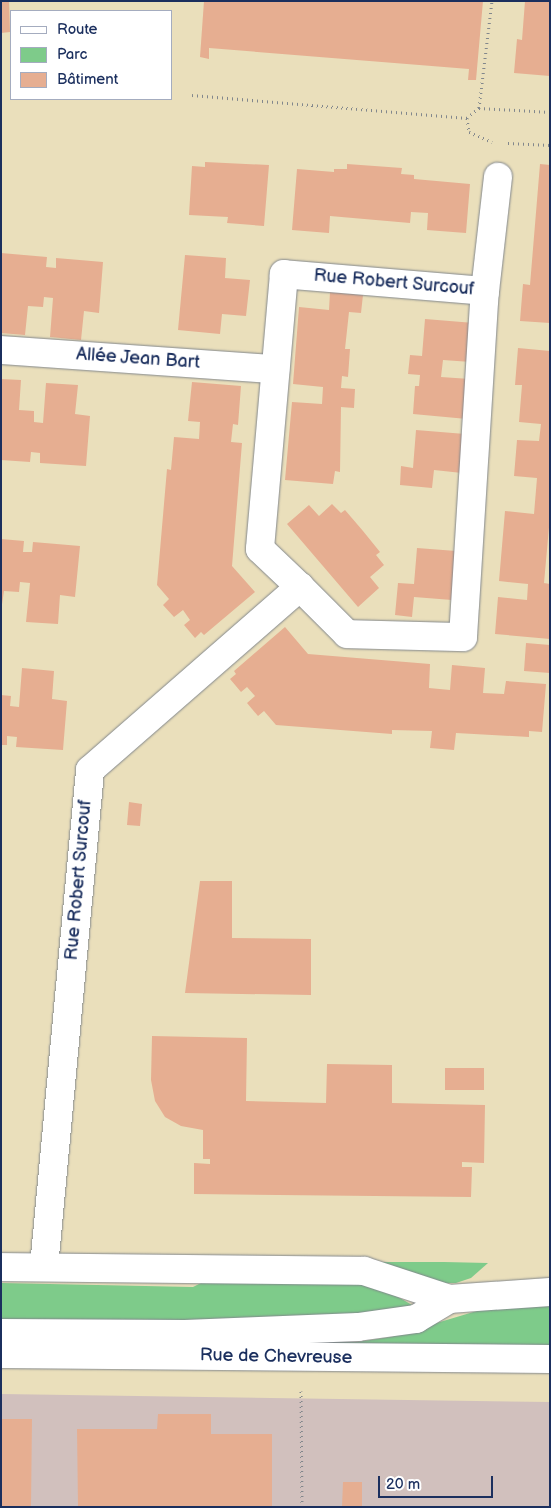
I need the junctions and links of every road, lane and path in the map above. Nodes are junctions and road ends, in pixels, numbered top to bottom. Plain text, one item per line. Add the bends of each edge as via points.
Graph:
1 (492, 1) edge
2 (192, 95) dead end
3 (478, 108) junction
4 (550, 112) edge
5 (467, 118) junction
6 (495, 142) dead end
7 (504, 142) dead end
8 (550, 145) edge
9 (498, 177) dead end
10 (485, 291) junction
11 (1, 350) edge
12 (275, 369) junction
13 (300, 587) junction
14 (1, 1267) edge
15 (44, 1268) junction
16 (550, 1292) edge
17 (449, 1299) junction
18 (1, 1333) edge
19 (1, 1354) edge
20 (550, 1359) edge
21 (301, 1383) dead end
22 (302, 1507) edge

1 - 3 path
2 - 5 path
3 - 4 path
3 - 5 path
5 - 6 path via 469,132
7 - 8 path
9 - 10 street
10 - 12 street, Rue Robert Surcouf via 284,274
10 - 13 street, Rue Robert Surcouf via 463,637 347,634
11 - 12 street, Allée Jean Bart
12 - 13 street, Rue Robert Surcouf via 260,549
13 - 15 street, Rue Robert Surcouf via 90,770
14 - 15 street, Rue de Chevreuse
15 - 17 street, Rue de Chevreuse via 364,1271
16 - 17 street, Rue de Chevreuse
17 - 18 street, Rue de Chevreuse via 416,1319 358,1327 185,1334
19 - 20 street, Rue de Chevreuse
21 - 22 path

